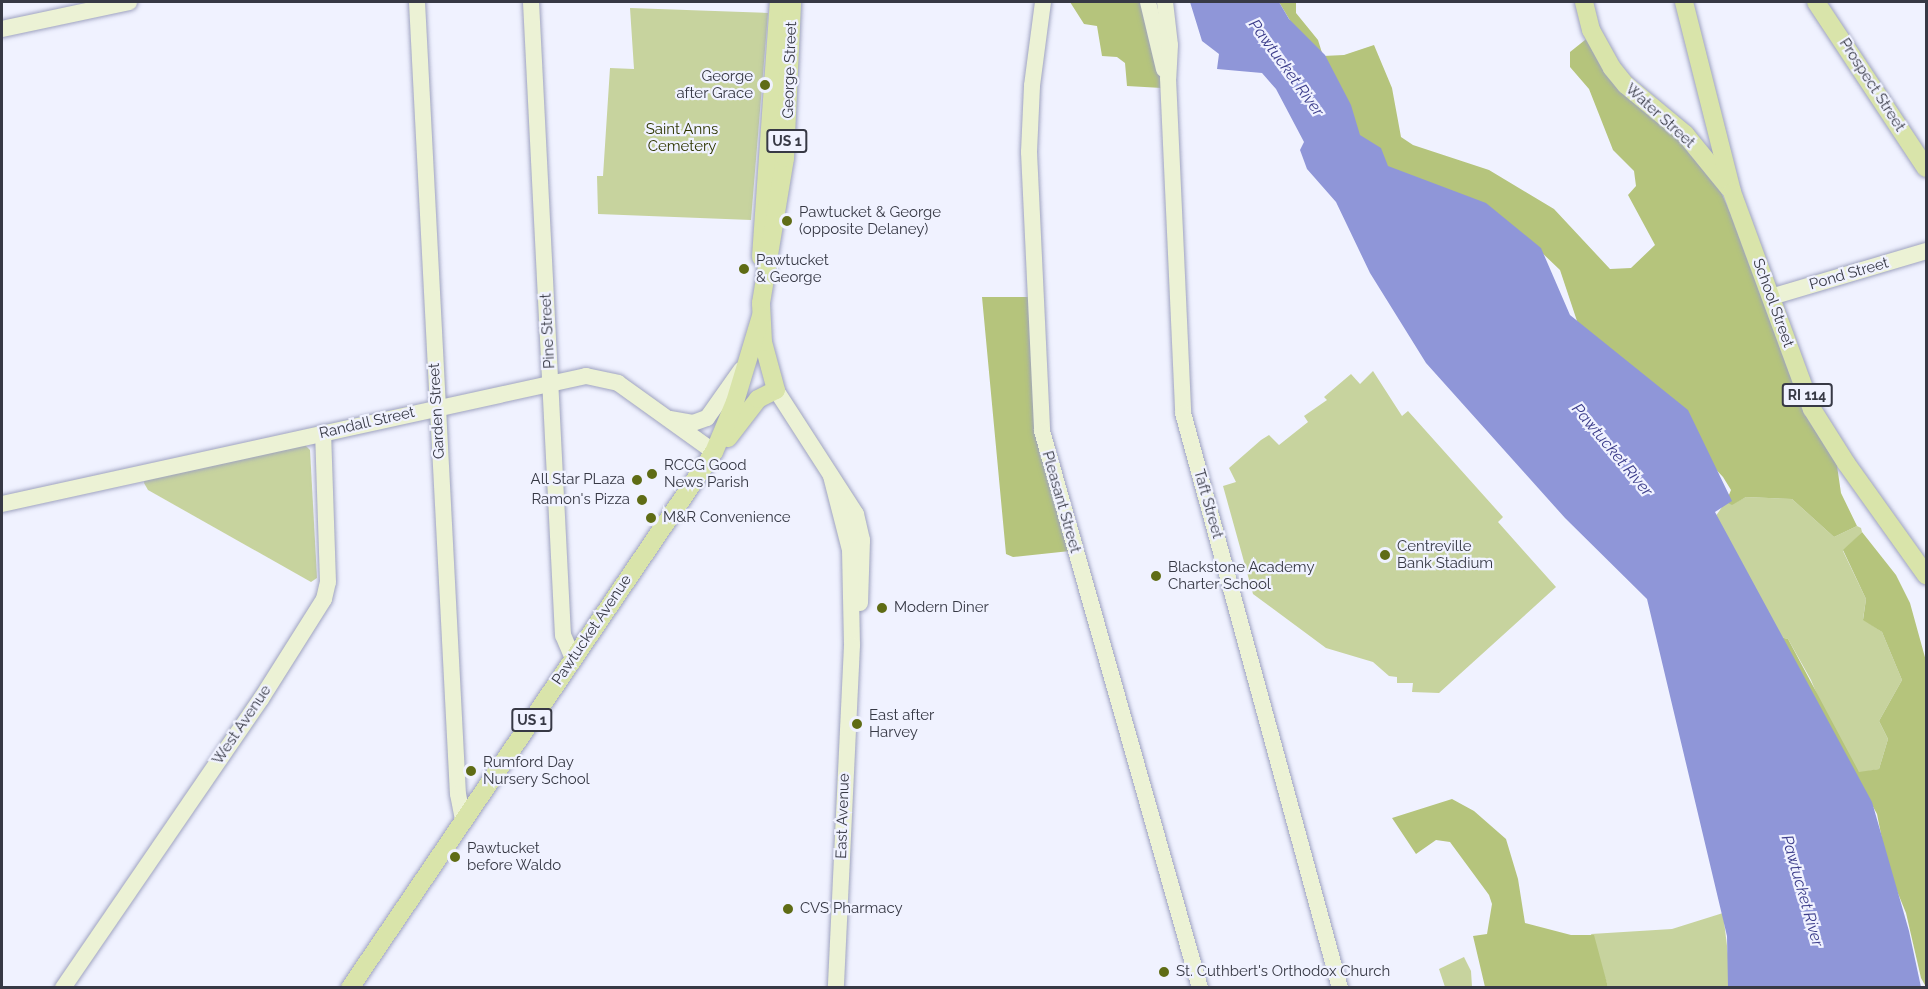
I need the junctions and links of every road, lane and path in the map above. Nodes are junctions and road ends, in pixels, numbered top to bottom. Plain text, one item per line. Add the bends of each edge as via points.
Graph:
1 (129, 2) edge
2 (417, 2) edge
3 (531, 2) edge
4 (779, 2) edge
5 (792, 2) edge
6 (802, 2) edge
7 (1043, 2) edge
8 (1148, 2) edge
9 (1165, 2) edge
10 (1584, 2) edge
11 (1684, 2) edge
12 (1816, 2) edge
13 (2, 29) edge
14 (1168, 78) junction
15 (789, 113) junction
16 (1926, 168) edge
17 (1732, 192) junction
18 (1926, 251) edge
19 (763, 280) junction
20 (1771, 297) junction
21 (761, 316) junction
22 (750, 357) junction
23 (551, 382) junction
24 (776, 390) junction
25 (436, 408) junction
26 (666, 418) junction
27 (322, 433) junction
28 (714, 452) junction
29 (831, 476) junction
30 (2, 504) edge
31 (852, 504) joint
32 (855, 540) junction
33 (1926, 575) edge
34 (573, 659) junction
35 (463, 820) junction
36 (63, 987) edge
37 (350, 987) edge
38 (836, 987) edge
39 (1200, 987) edge
40 (1340, 987) edge

1 - 13 street
2 - 25 street, Garden Street
3 - 23 street, Pine Street
4 - 19 main road, George Street / US 1 via 761,229
5 - 15 main road, George Street / US 1
6 - 15 main road
7 - 39 street, Pleasant Street via 1032,86 1029,152 1041,425
8 - 14 street, Taft Street
9 - 14 street, Taft Street via 1170,45
10 - 17 main road, Water Street via 1591,30 1612,68 1626,85 1685,134
11 - 17 main road, School Street / RI 114
12 - 16 main road, Prospect Street
14 - 40 street, Taft Street via 1185,422
15 - 19 main road, George Street / US 1 via 780,197
17 - 20 main road, School Street / RI 114
18 - 20 street, Pond Street
19 - 21 main road, George Street / US 1
20 - 33 main road, School Street / RI 114 via 1812,409
21 - 22 main road, Pawtucket Avenue / US 1
21 - 24 main road, George Street / US 1 via 765,352
22 - 26 street via 707,418 693,423
22 - 28 main road, Pawtucket Avenue / US 1
23 - 25 street, Randall Street
23 - 26 street, Randall Street via 586,376 610,380
23 - 34 street, Pine Street via 563,635
24 - 28 main road, Pawtucket Avenue / US 1 via 758,399
24 - 29 street, George Street
25 - 27 street, Randall Street
25 - 35 street, Garden Street via 458,794
26 - 28 street, Randall Street
27 - 30 street, Randall Street
27 - 36 street, West Avenue via 328,582 324,599 261,699
28 - 34 main road, Pawtucket Avenue / US 1
29 - 31 street, George Street
29 - 32 street, East Avenue
31 - 32 street, East Avenue
32 - 38 street, East Avenue
34 - 35 main road, Pawtucket Avenue / US 1
35 - 37 main road, Pawtucket Avenue / US 1

